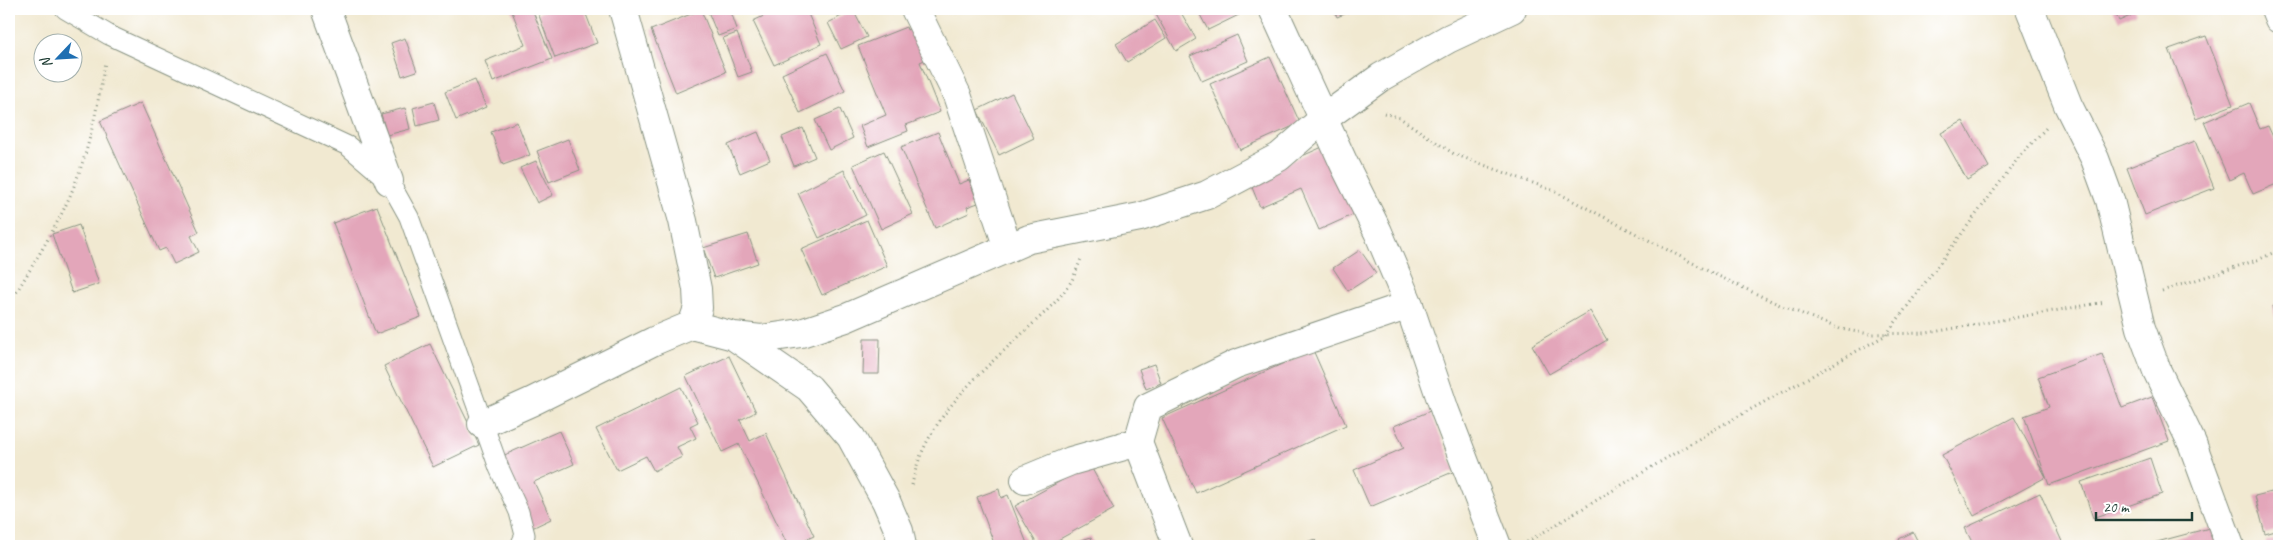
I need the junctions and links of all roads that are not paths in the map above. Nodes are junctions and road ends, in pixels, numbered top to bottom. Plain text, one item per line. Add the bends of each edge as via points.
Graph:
1 (65, 9) edge
2 (326, 9) edge
3 (624, 9) edge
4 (915, 9) edge
5 (1274, 9) edge
6 (1512, 9) edge
7 (2030, 9) edge
8 (2275, 9) edge
9 (2279, 19) edge
10 (1323, 119) junction
11 (389, 181) junction
12 (1008, 248) junction
13 (1409, 305) junction
14 (692, 325) junction
15 (734, 336) junction
16 (482, 424) junction
17 (1138, 442) junction
18 (1025, 480) dead end
19 (520, 546) edge
20 (902, 546) edge
21 (1178, 546) edge
22 (1496, 546) edge
23 (2230, 546) edge

1 - 11 lane via 109,35 348,146
2 - 11 street
3 - 14 street via 683,221 697,289 698,308
4 - 12 street via 957,95
5 - 10 street
6 - 10 street via 1417,56
7 - 23 street via 2110,200 2141,328 2156,371 2192,443
8 - 9 street
10 - 12 street via 1279,157 1207,195 1140,217 1028,239
10 - 13 street
11 - 16 lane via 409,218
12 - 15 street via 828,324 781,337
13 - 17 street via 1236,364 1148,407
13 - 22 street
14 - 15 street
14 - 16 street
15 - 20 street via 809,388 850,437 886,500
16 - 19 lane via 519,512 525,535
17 - 18 street via 1071,461
17 - 21 street

